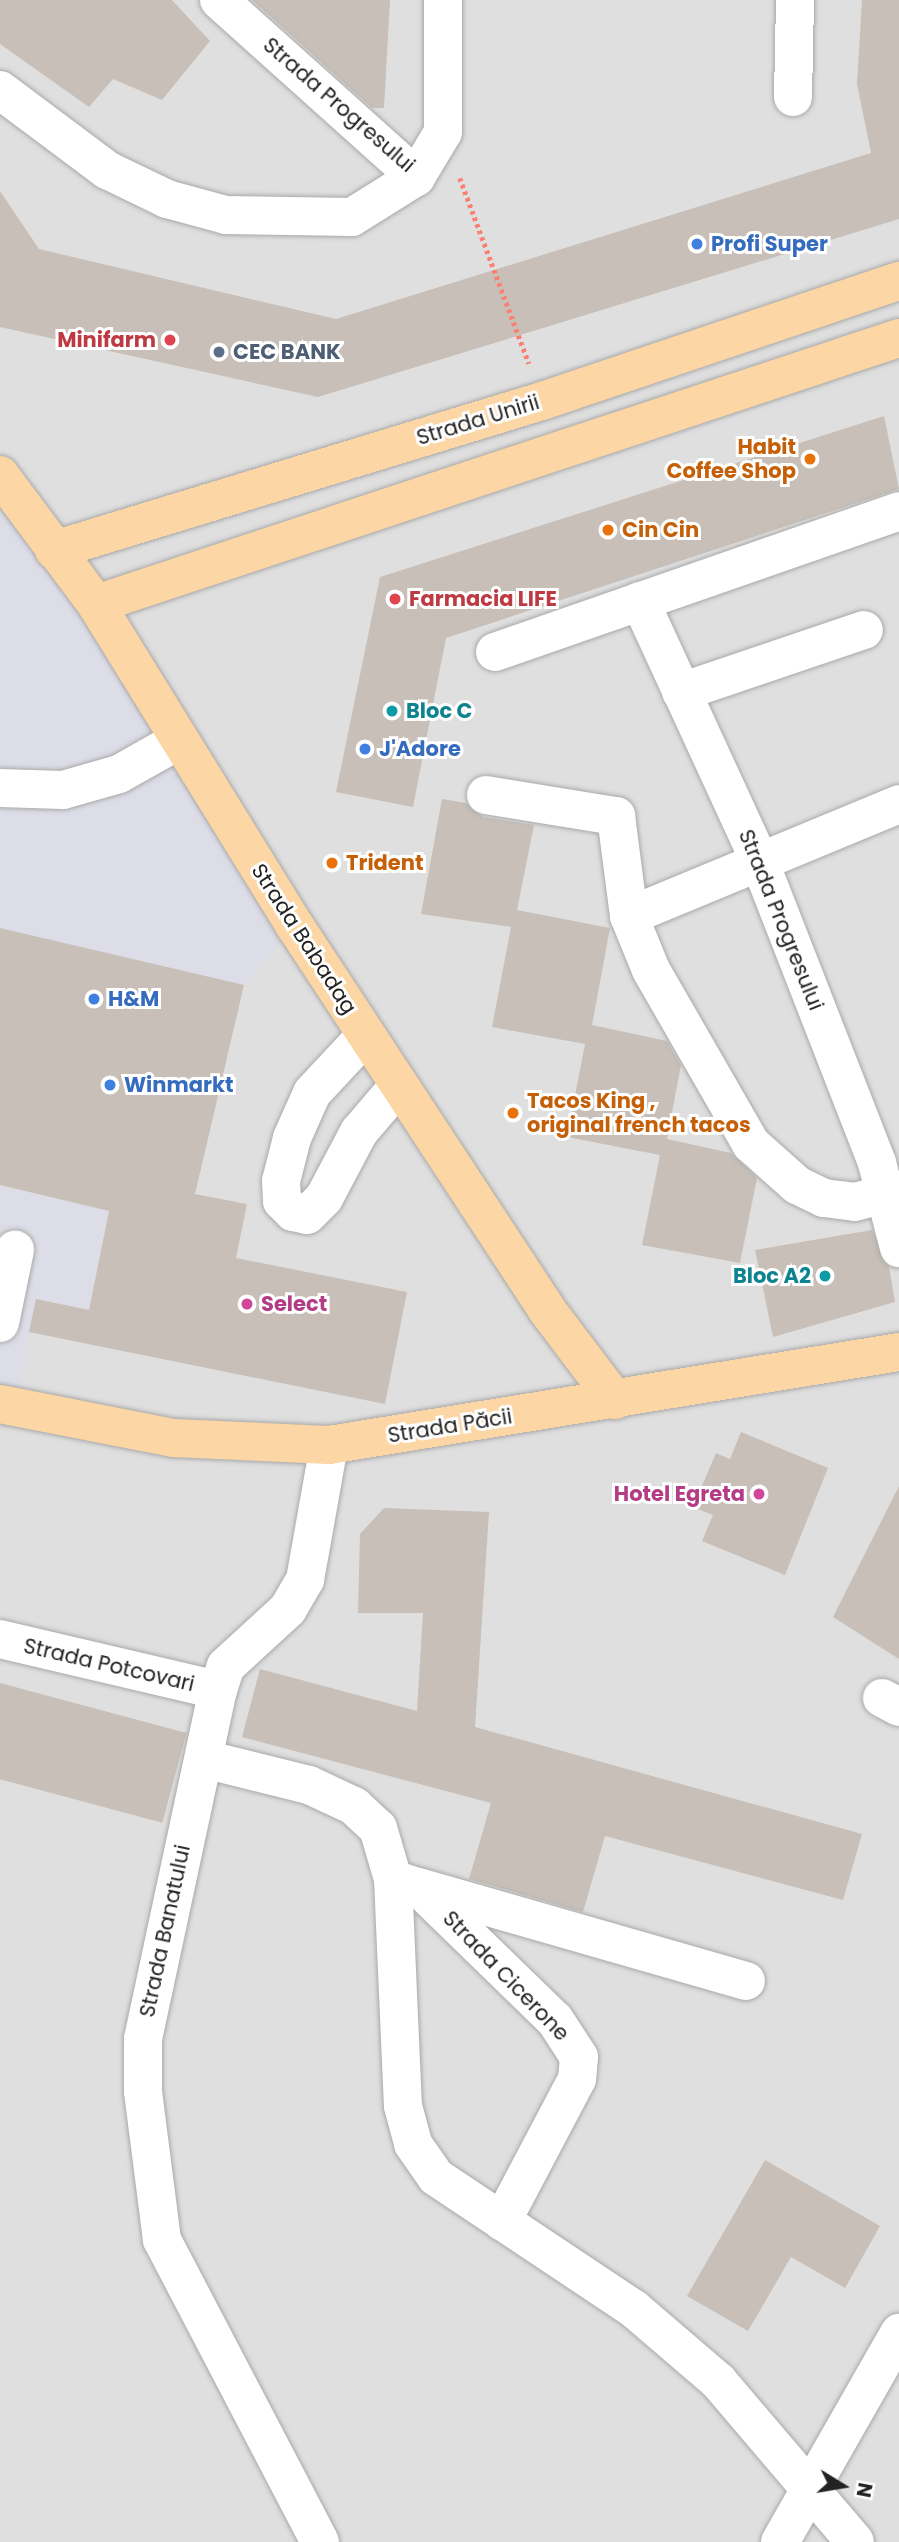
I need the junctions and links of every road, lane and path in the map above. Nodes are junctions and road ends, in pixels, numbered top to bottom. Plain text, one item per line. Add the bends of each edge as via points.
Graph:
1 (219, 0) edge
2 (443, 0) edge
3 (795, 0) edge
4 (0, 90) edge
5 (793, 97) dead end
6 (443, 132) junction
7 (416, 177) junction
8 (899, 281) edge
9 (899, 338) edge
10 (542, 401) junction
11 (0, 475) edge
12 (899, 511) edge
13 (54, 551) junction
14 (640, 601) junction
15 (96, 604) junction
16 (864, 629) dead end
17 (495, 652) dead end
18 (681, 692) junction
19 (176, 742) junction
20 (0, 788) edge
21 (486, 795) dead end
22 (899, 804) edge
23 (759, 860) junction
24 (629, 916) junction
25 (366, 1035) junction
26 (400, 1085) junction
27 (893, 1191) edge
28 (899, 1248) edge
29 (15, 1251) dead end
30 (0, 1323) edge
31 (899, 1352) edge
32 (615, 1400) junction
33 (0, 1404) edge
34 (329, 1445) junction
35 (0, 1639) edge
36 (218, 1690) junction
37 (204, 1759) junction
38 (406, 1883) junction
39 (746, 1982) dead end
40 (502, 2221) junction
41 (899, 2333) edge
42 (810, 2483) junction
43 (320, 2542) edge
44 (780, 2542) edge
45 (855, 2542) edge

1 - 7 street, Strada Progresului
2 - 6 street
3 - 5 street
4 - 7 street via 107,170 167,199 226,215 352,217
6 - 7 street, Strada Progresului
6 - 10 path
8 - 10 main road, Strada Unirii
9 - 15 main road
10 - 13 main road, Strada Unirii
11 - 13 main road, Strada Babadag
12 - 14 street
13 - 15 main road, Strada Babadag
14 - 17 street
14 - 18 street, Strada Progresului
15 - 19 main road, Strada Babadag
16 - 18 street
18 - 23 street, Strada Progresului
19 - 20 street via 119,774 64,790
19 - 25 main road, Strada Babadag
21 - 24 street via 616,816
22 - 23 street
23 - 24 street
23 - 27 street, Strada Progresului
24 - 27 street via 651,970 751,1144 797,1185 824,1198 855,1202
25 - 26 main road, Strada Babadag
25 - 26 street via 312,1093 292,1138 281,1181 282,1201 293,1212 307,1215 324,1198 359,1132
26 - 32 main road, Strada Babadag via 547,1310
27 - 28 street, Strada Progresului
29 - 30 street
31 - 32 main road, Strada Păcii
32 - 34 main road, Strada Păcii
33 - 34 main road, Strada Păcii via 174,1438
34 - 36 street, Strada Banatului via 305,1580 288,1609 226,1666
35 - 36 street, Strada Potcovari
36 - 37 street, Strada Banatului
37 - 38 street via 309,1786 354,1805 379,1828
37 - 43 street, Strada Banatului via 143,2039 143,2091 162,2240
38 - 39 street, Strada Cicerone
38 - 40 street via 402,2106 413,2144 436,2177
38 - 40 street, Strada Cicerone via 555,2021 579,2057 577,2079
40 - 42 street via 634,2309 718,2381
41 - 42 street
42 - 44 street
42 - 45 street

